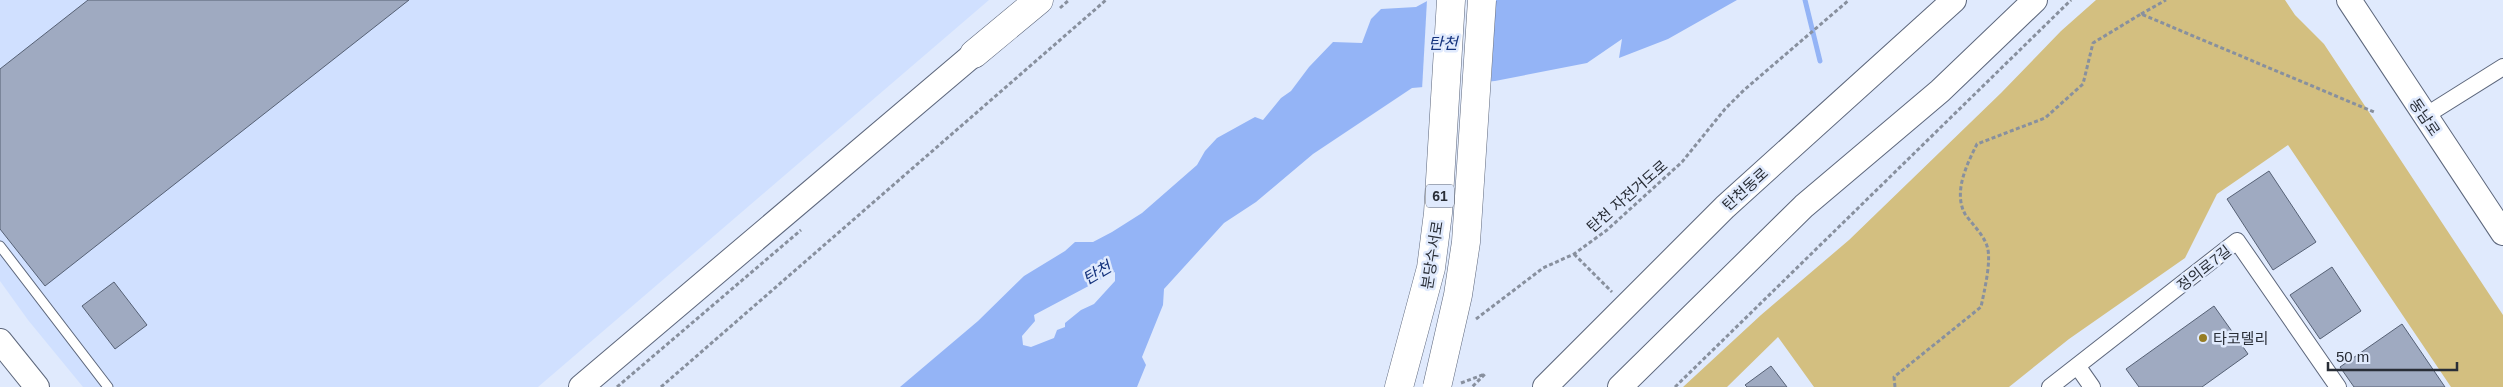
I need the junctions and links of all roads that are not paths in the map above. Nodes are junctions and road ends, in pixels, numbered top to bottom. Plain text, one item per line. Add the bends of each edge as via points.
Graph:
1 (1027, 0) edge
2 (1039, 0) edge
3 (1451, 0) edge
4 (1482, 0) edge
5 (1954, 0) edge
6 (2035, 0) edge
7 (2349, 0) edge
8 (974, 54) junction
9 (2503, 67) edge
10 (2425, 116) junction
11 (2503, 233) edge
12 (0, 246) edge
13 (0, 341) edge
14 (2078, 367) junction
15 (1448, 385) edge
16 (37, 387) edge
17 (108, 387) edge
18 (581, 387) edge
19 (1399, 387) edge
20 (1545, 387) edge
21 (1620, 387) edge
22 (2050, 387) edge
23 (2092, 387) edge
24 (2338, 387) edge

1 - 8 highway via 994,29
2 - 8 highway
3 - 19 highway, 분당수서로 / 61 via 1440,196 1431,268
4 - 15 highway, 분당수서로 / 61, bridge via 1466,242
5 - 20 street, 탄천동로 via 1725,207
6 - 21 street via 1940,92 1804,206
7 - 10 street, 동남로
8 - 18 street
9 - 10 street
10 - 11 street, 동남로
12 - 17 lane
13 - 16 street
14 - 22 street
14 - 23 street
14 - 24 street, 정의로7길 via 2237,241

